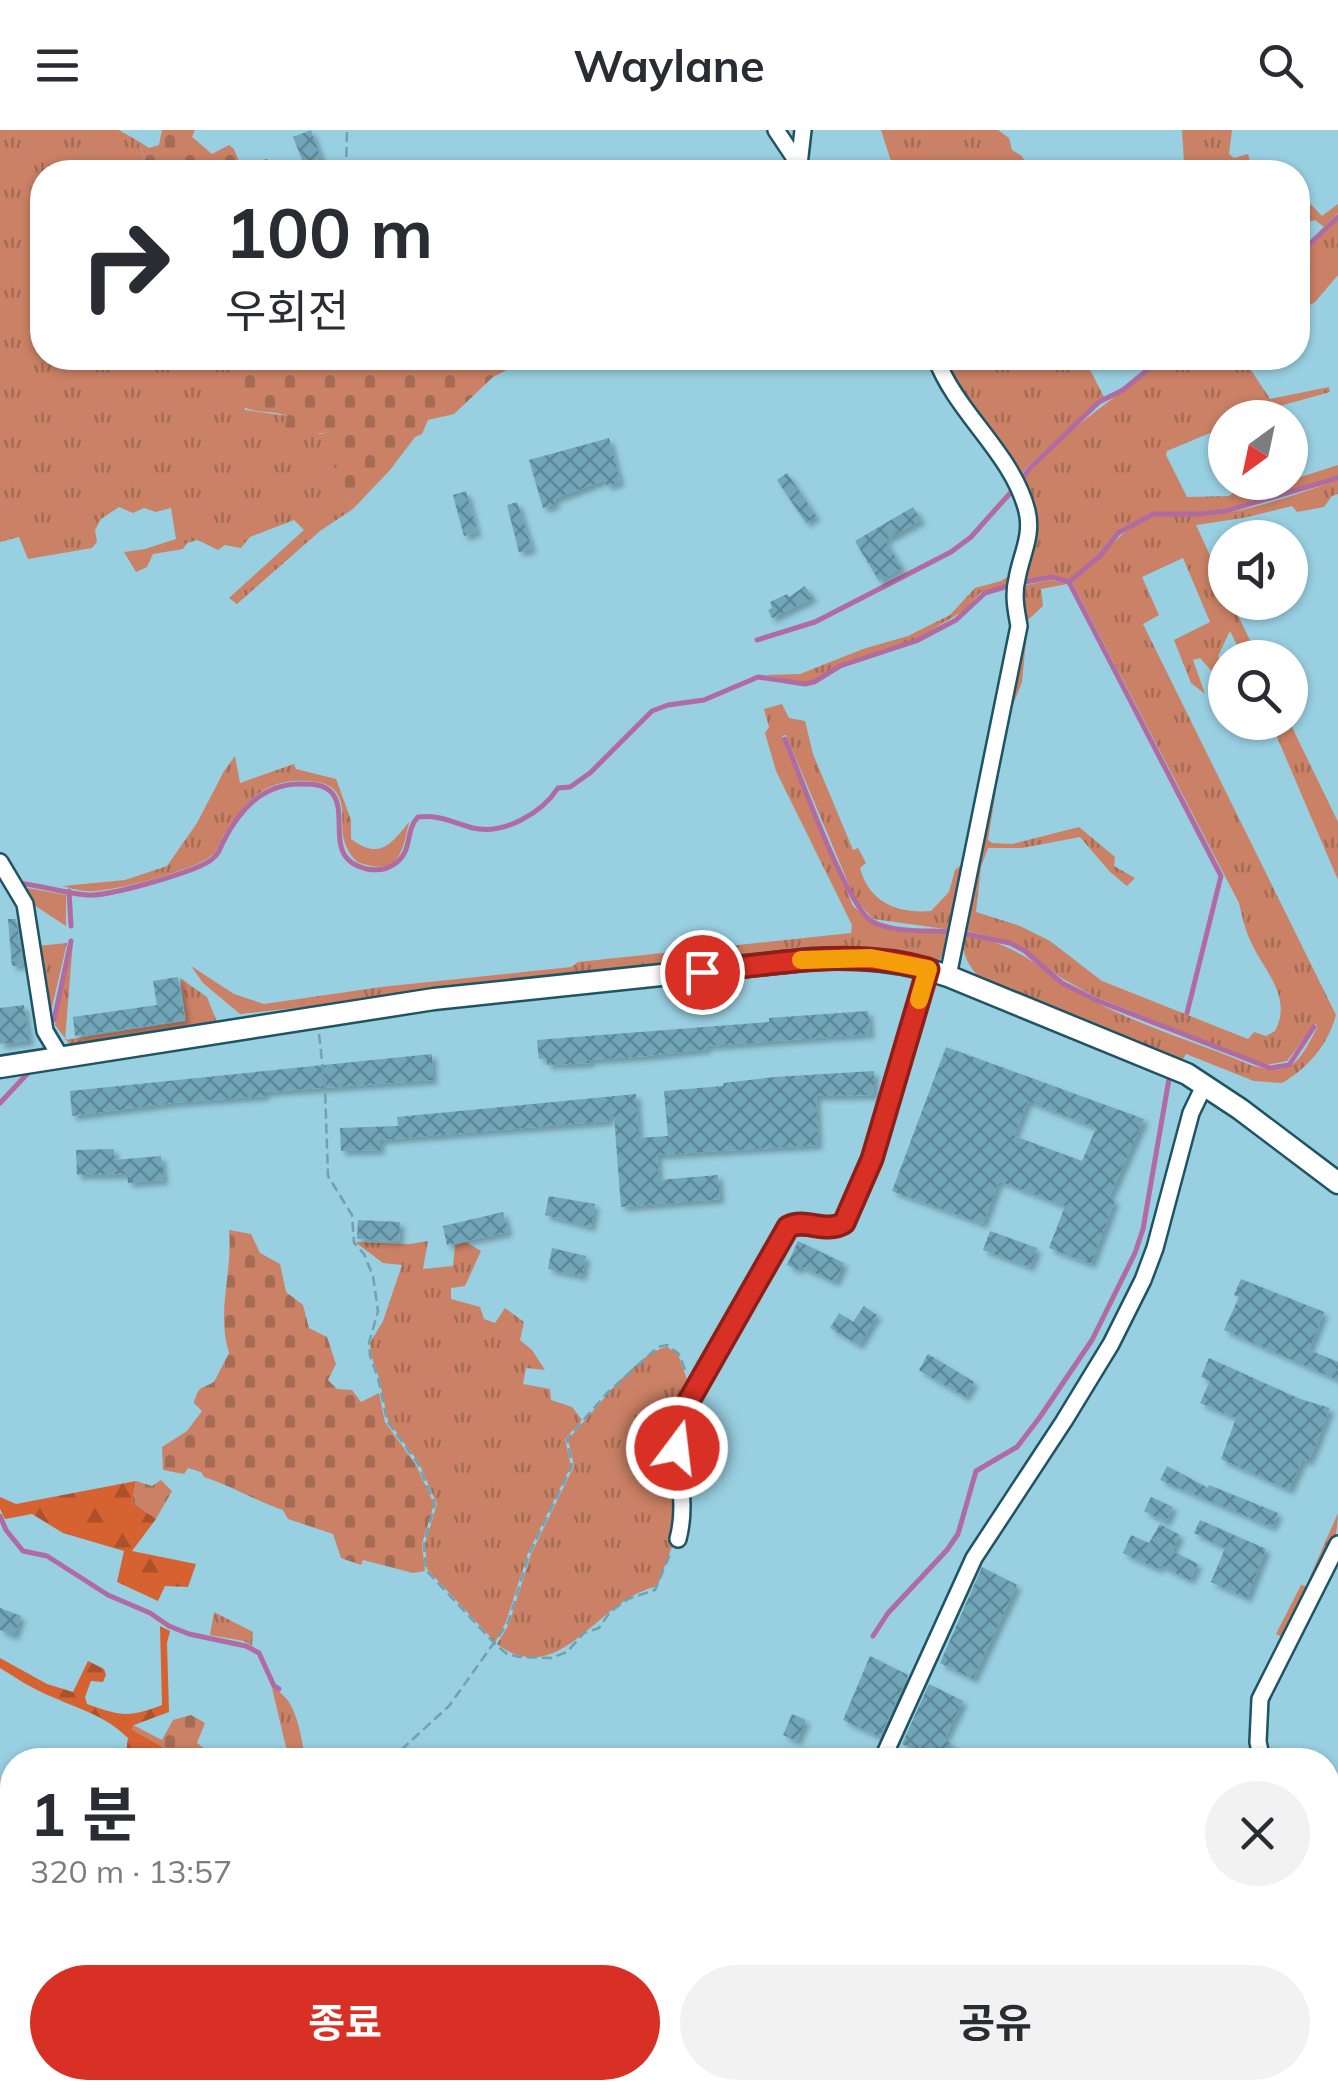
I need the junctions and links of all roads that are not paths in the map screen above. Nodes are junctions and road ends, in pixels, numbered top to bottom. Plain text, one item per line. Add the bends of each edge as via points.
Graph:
1 (776, 130) edge
2 (803, 130) edge
3 (796, 160) edge
4 (802, 160) edge
5 (942, 370) edge
6 (0, 862) edge
7 (938, 972) junction
8 (60, 1056) junction
9 (0, 1068) edge
10 (1205, 1084) junction
11 (1338, 1183) edge
12 (678, 1538) road end
13 (1338, 1544) edge
14 (887, 1748) edge
15 (1259, 1748) edge

1 - 3 street
2 - 4 street
5 - 7 street via 1025,504 1029,532 1016,582 1018,626
6 - 8 street via 25,904 45,1031
7 - 8 main road via 871,958 813,958 434,999
7 - 10 main road
7 - 12 street via 844,1223 788,1227 678,1422 684,1504
8 - 9 main road
10 - 11 main road
10 - 14 street via 1143,1280 1092,1375 974,1558
13 - 15 street via 1260,1699

